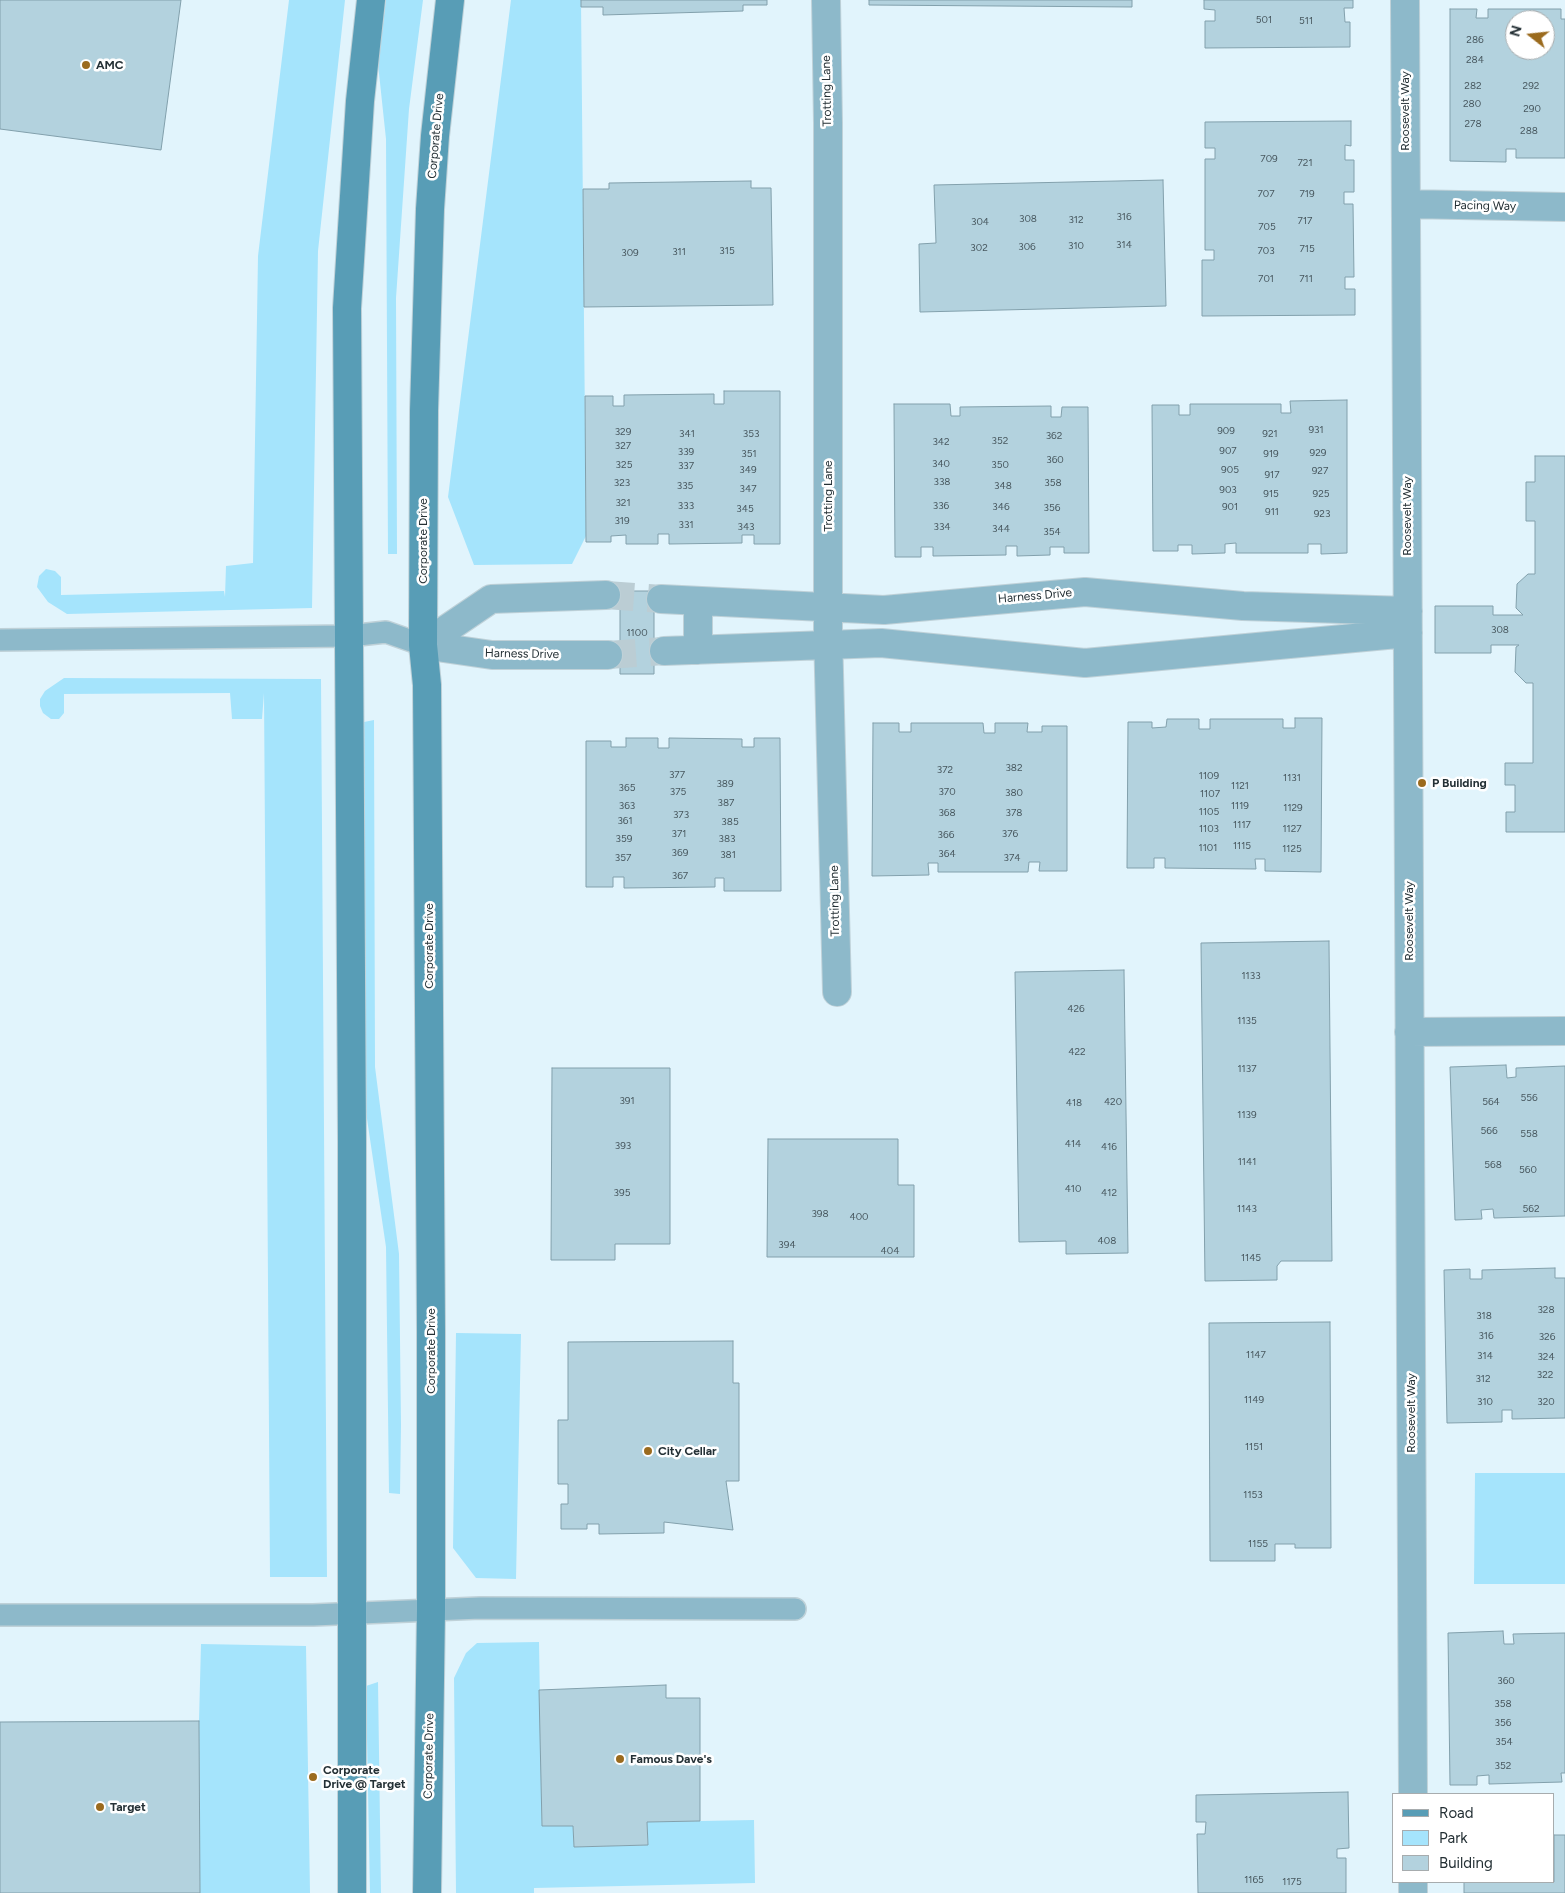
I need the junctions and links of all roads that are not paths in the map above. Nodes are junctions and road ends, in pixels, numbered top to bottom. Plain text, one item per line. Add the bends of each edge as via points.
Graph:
1 (372, 0) edge
2 (450, 0) edge
3 (826, 0) edge
4 (1404, 0) edge
5 (1406, 204) junction
6 (1565, 207) edge
7 (606, 595) tunnel mouth
8 (661, 599) tunnel mouth
9 (698, 601) junction
10 (828, 607) junction
11 (1408, 622) junction
12 (349, 636) junction
13 (0, 640) edge
14 (424, 645) junction
15 (829, 645) junction
16 (698, 650) junction
17 (664, 651) tunnel mouth
18 (608, 655) tunnel mouth
19 (836, 992) dead end
20 (1565, 1031) edge
21 (1409, 1032) junction
22 (432, 1609) junction
23 (795, 1609) dead end
24 (353, 1613) junction
25 (0, 1615) edge
26 (1413, 1793) edge
27 (352, 1893) edge
28 (428, 1893) edge

1 - 12 main road via 358,128 348,308
2 - 14 main road, Corporate Drive via 435,136 427,278
3 - 10 street, Trotting Lane
4 - 5 street, Roosevelt Way
5 - 6 street, Pacing Way
5 - 11 street, Roosevelt Way
7 - 14 street via 491,599
8 - 9 street, Harness Drive
9 - 10 street, Harness Drive
9 - 16 street
10 - 11 street, Harness Drive via 884,610 1086,592
10 - 15 street, Trotting Lane
11 - 15 street via 1085,663 881,643
11 - 21 street, Roosevelt Way
12 - 13 lane
12 - 14 lane via 386,632
12 - 24 main road
14 - 18 street, Harness Drive via 492,656
14 - 22 main road, Corporate Drive via 427,685
15 - 16 street
15 - 19 street, Trotting Lane
16 - 17 street
20 - 21 street
21 - 26 street, Roosevelt Way
22 - 23 lane
22 - 24 lane
22 - 28 main road, Corporate Drive
24 - 25 lane
24 - 27 main road

